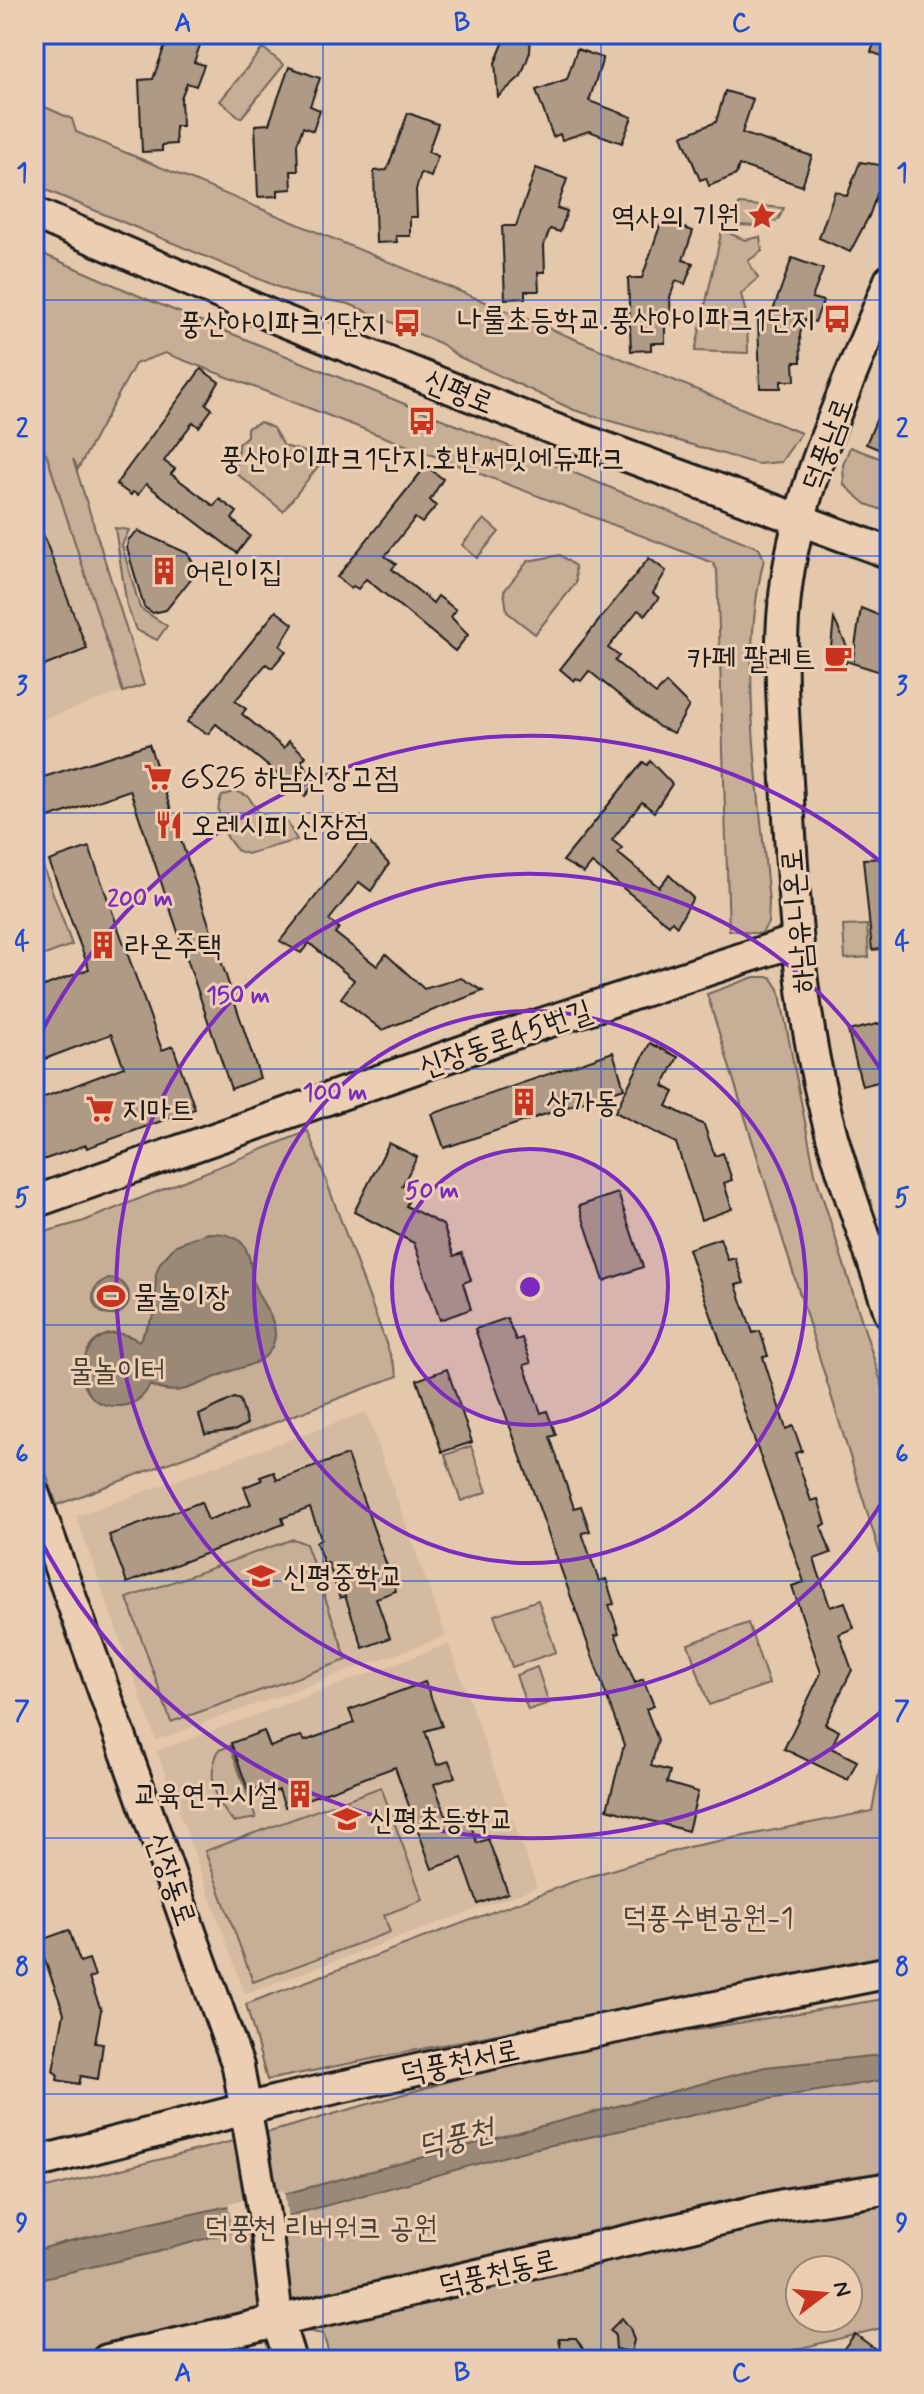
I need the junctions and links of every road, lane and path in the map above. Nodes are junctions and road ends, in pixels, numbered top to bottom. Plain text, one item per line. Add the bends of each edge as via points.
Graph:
1 (34, 213) edge
2 (890, 280) edge
3 (801, 519) junction
4 (890, 553) edge
5 (796, 941) junction
6 (34, 1202) edge
7 (890, 1313) edge
8 (34, 1495) edge
9 (890, 1972) edge
10 (248, 2120) junction
11 (34, 2163) edge
12 (890, 2188) edge
13 (276, 2312) junction
14 (107, 2360) edge
15 (290, 2360) edge

1 - 3 street, 신평로 via 551,428
2 - 3 street, 덕풍남로 via 822,451
3 - 4 street, 신평로
3 - 5 street, 하남유니온로 via 783,621
5 - 6 street, 신장동로45번길 via 532,1027
5 - 7 street, 하남유니온로 via 807,1033 825,1110
8 - 10 street, 신장동로 via 238,2066
9 - 10 street, 덕풍천서로 via 557,2039
10 - 11 street, 덕풍천서로
10 - 13 street, 신장동로
12 - 13 street, 덕풍천동로 via 783,2205 388,2297
13 - 14 street, 덕풍천동로
13 - 15 street

